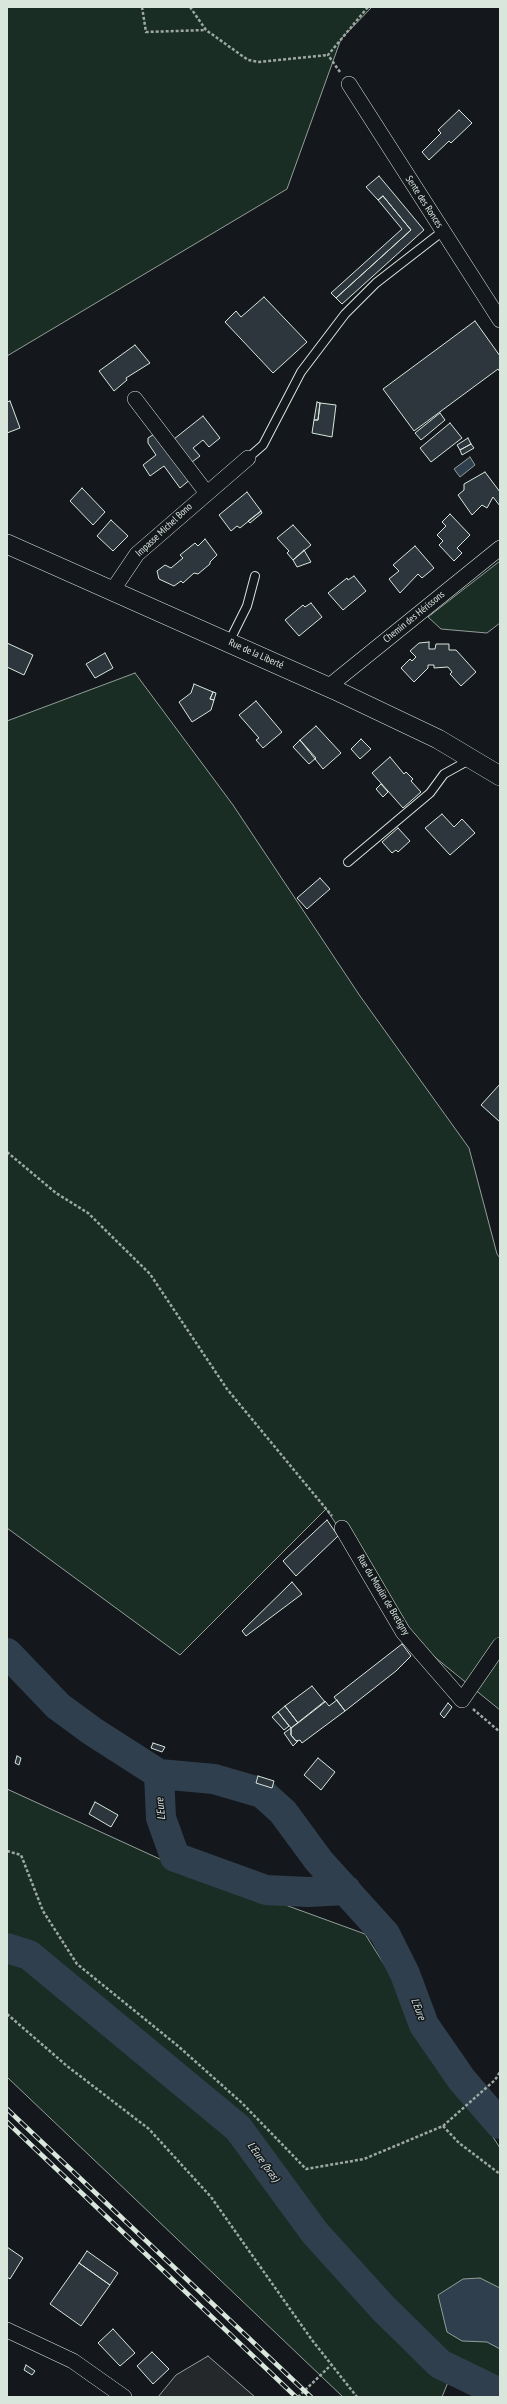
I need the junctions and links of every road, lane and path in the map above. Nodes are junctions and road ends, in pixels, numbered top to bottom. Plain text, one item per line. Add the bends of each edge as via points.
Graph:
1 (142, 7) edge
2 (190, 7) edge
3 (368, 7) edge
4 (206, 30) junction
5 (328, 55) junction
6 (349, 84) joint
7 (443, 231) junction
8 (500, 320) edge
9 (135, 399) dead end
10 (248, 458) joint
11 (206, 492) junction
12 (7, 544) edge
13 (500, 548) edge
14 (255, 576) dead end
15 (112, 590) junction
16 (229, 642) junction
17 (328, 687) junction
18 (472, 759) junction
19 (500, 776) edge
20 (348, 862) dead end
21 (7, 1152) edge
22 (342, 1528) joint
23 (500, 1645) edge
24 (462, 1700) junction
25 (500, 1732) edge
26 (7, 1851) edge
27 (7, 2014) edge
28 (500, 2072) edge
29 (443, 2126) junction
30 (500, 2174) edge
31 (7, 2330) edge
32 (331, 2365) junction
33 (124, 2397) edge
34 (298, 2397) edge
35 (357, 2397) edge

1 - 4 path via 146,32
2 - 4 path
3 - 5 path
4 - 5 path via 248,60 259,62
5 - 6 path
6 - 7 street, Sente des Ronces
7 - 8 street, Sente des Ronces
7 - 10 lane via 376,283 345,314 301,372 263,445
9 - 11 street
10 - 11 street, Impasse Michel Bono
11 - 15 street, Impasse Michel Bono via 137,554
12 - 15 street, Rue de la Liberté
13 - 17 street, Chemin des Hérissons
14 - 16 lane via 247,606
15 - 16 street, Rue de la Liberté
16 - 17 street, Rue de la Liberté
17 - 18 street, Rue de la Liberté via 438,739
18 - 19 street, Rue de la Liberté
18 - 20 lane via 444,774 430,793
21 - 22 path via 56,1193 88,1213 150,1274 227,1389
22 - 24 street, Rue du Moulin de Bretigny via 403,1632
23 - 24 street
24 - 25 path
26 - 29 path via 21,1856 43,1911 77,1964 178,2046 242,2103 306,2169 364,2159
27 - 32 path via 67,2066 154,2135 211,2197
28 - 29 path via 484,2090
29 - 30 path via 459,2143
31 - 33 street via 73,2361
32 - 34 path
32 - 35 path

